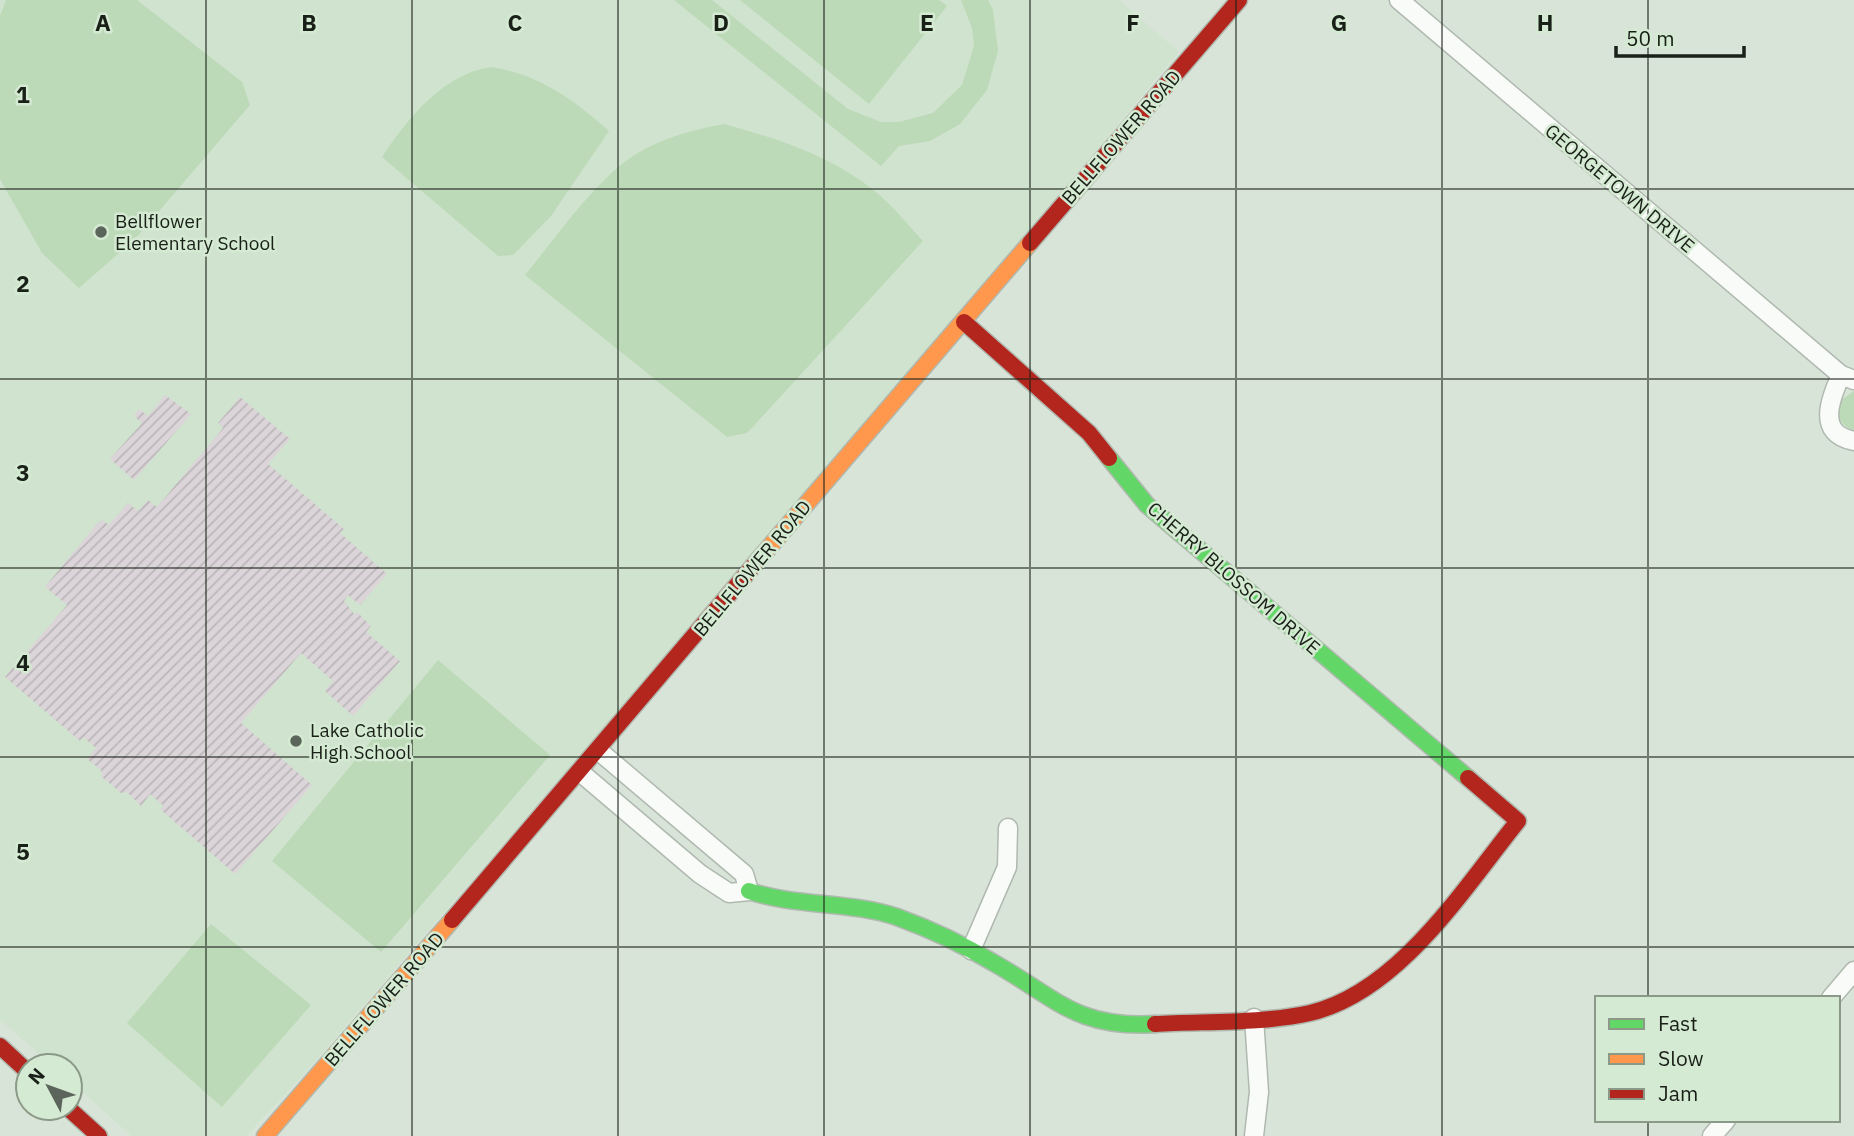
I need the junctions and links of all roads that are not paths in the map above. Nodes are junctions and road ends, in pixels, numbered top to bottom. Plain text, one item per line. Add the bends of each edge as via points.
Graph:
1 (1239, 0) edge
2 (1399, 0) edge
3 (964, 322) junction
4 (1848, 378) edge
5 (1854, 441) edge
6 (598, 751) junction
7 (580, 772) junction
8 (1008, 828) dead end
9 (749, 891) junction
10 (971, 950) junction
11 (1854, 971) edge
12 (1833, 996) edge
13 (1255, 1018) junction
14 (0, 1046) edge
15 (14, 1059) edge
16 (84, 1122) edge
17 (1724, 1122) edge
18 (99, 1136) edge
19 (265, 1136) edge
20 (1254, 1136) edge
21 (1713, 1136) edge

1 - 3 street, BELLFLOWER ROAD
2 - 4 street, GEORGETOWN DRIVE
3 - 6 street, BELLFLOWER ROAD
3 - 13 street, CHERRY BLOSSOM DRIVE via 1089,433 1147,505 1518,821 1426,932 1376,983 1320,1010
4 - 5 street, GEORGETOWN DRIVE via 1828,405 1827,416 1837,434
6 - 7 street, BELLFLOWER ROAD
6 - 9 street via 744,874
7 - 9 street via 699,874 729,894
7 - 19 street, BELLFLOWER ROAD
8 - 10 street via 1007,867
9 - 10 street via 771,900 879,911
10 - 13 street via 1053,1002 1093,1020 1125,1024
11 - 12 street
13 - 20 street via 1259,1092
14 - 15 street
16 - 18 street
17 - 21 street

